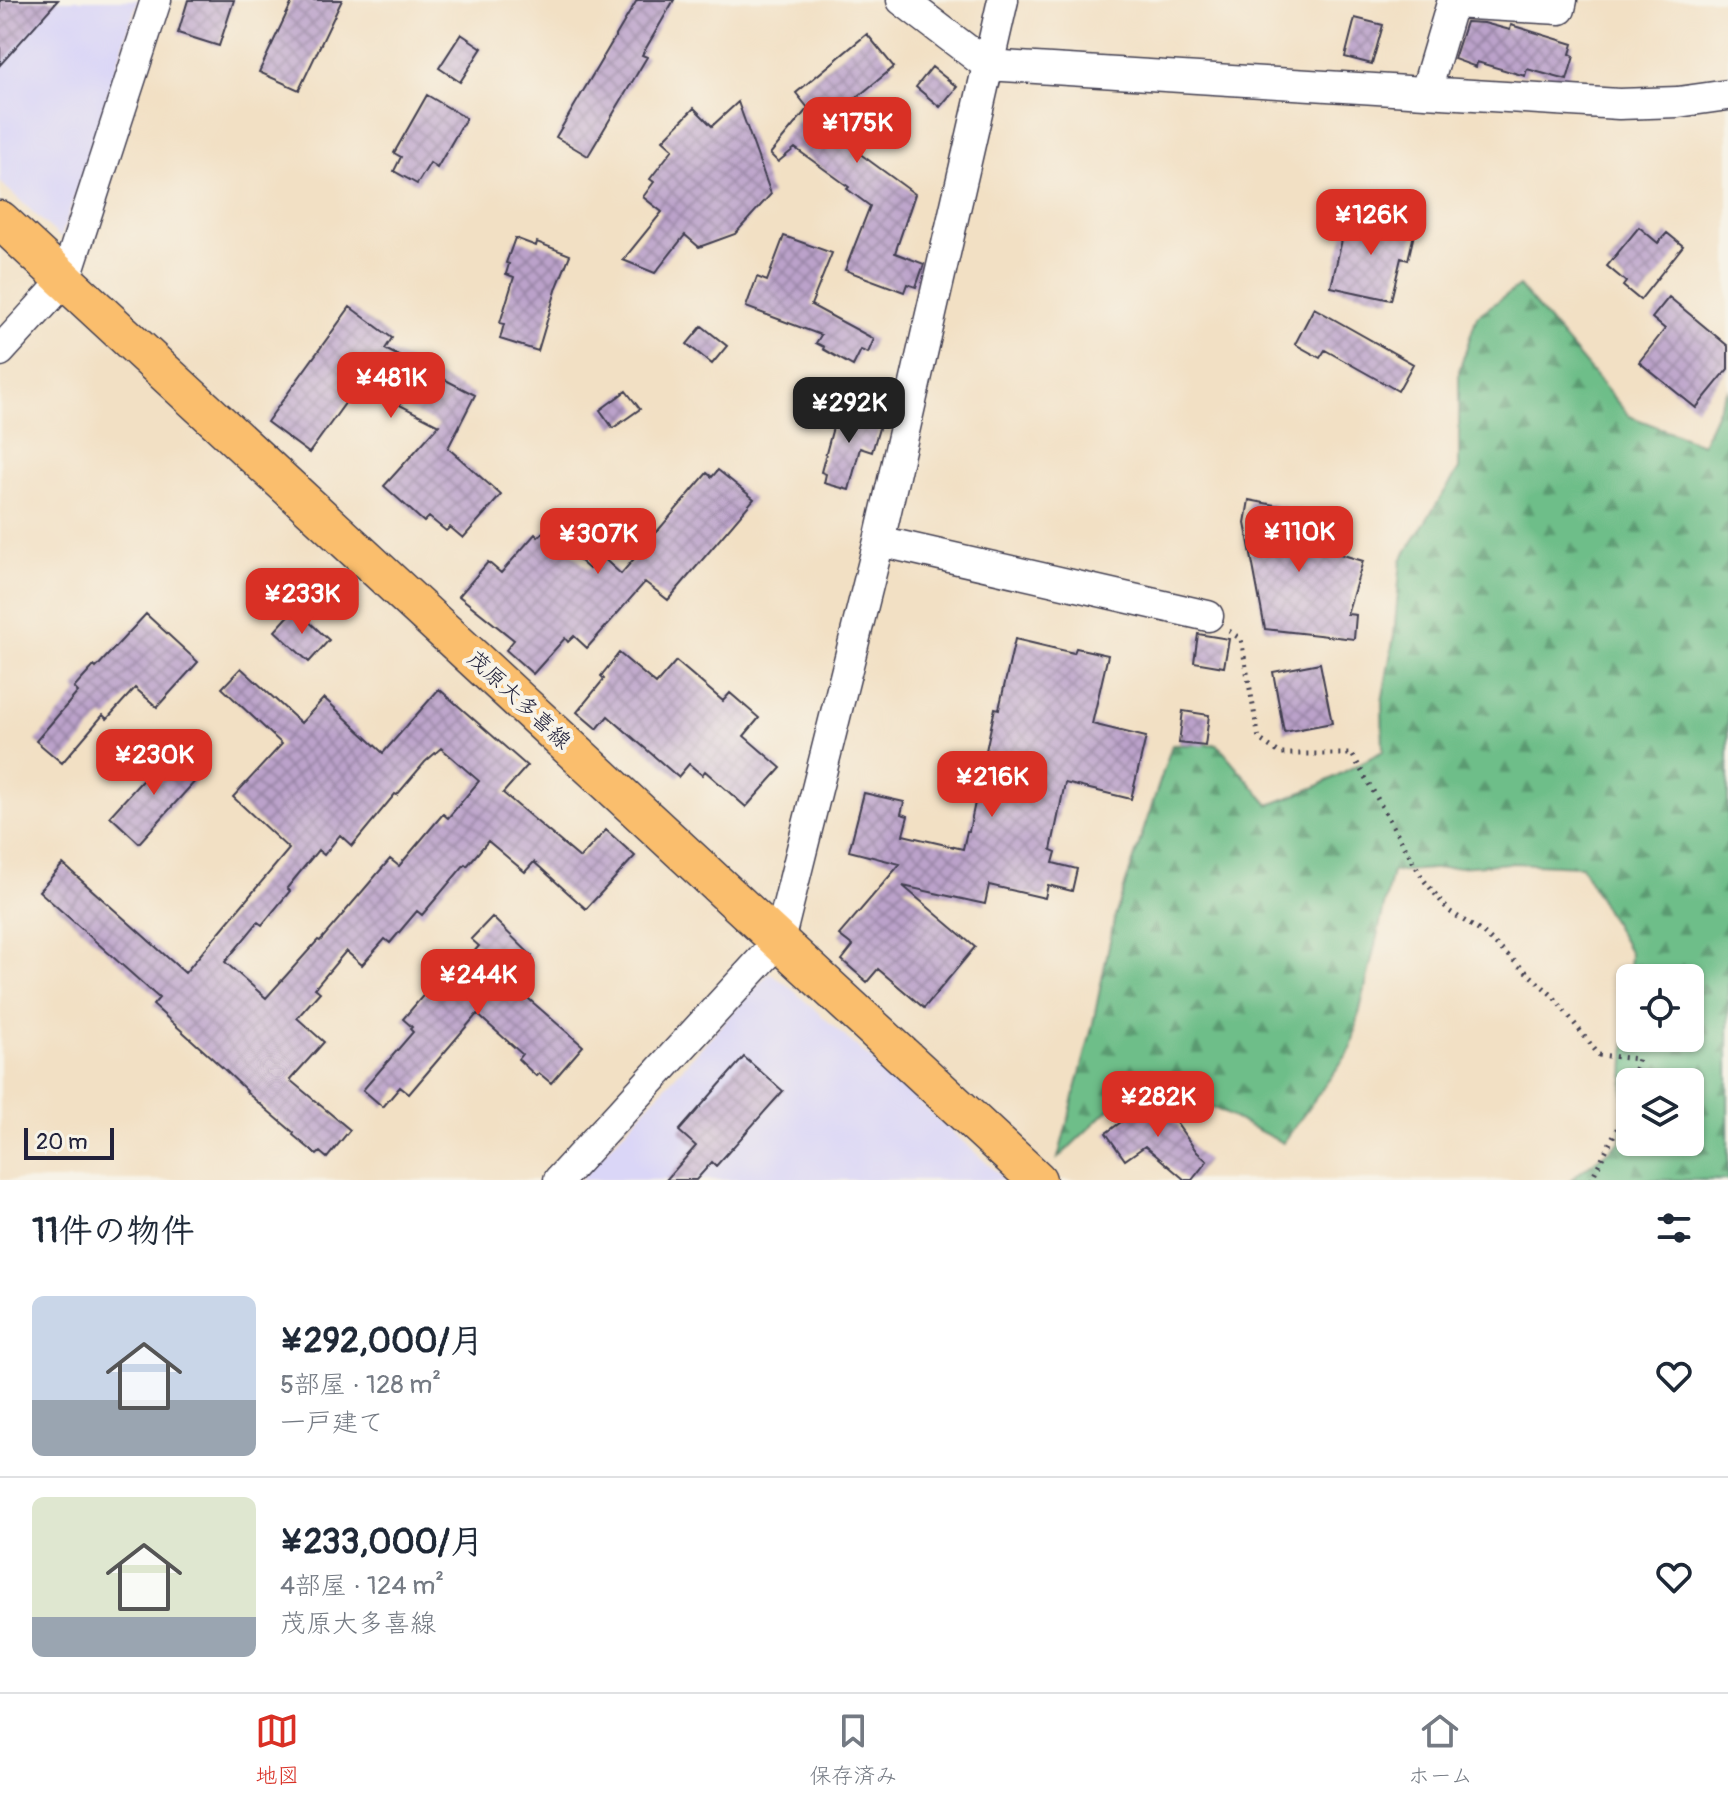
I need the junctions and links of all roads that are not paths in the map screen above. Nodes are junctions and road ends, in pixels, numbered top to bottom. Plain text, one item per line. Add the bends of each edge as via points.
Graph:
1 (156, 0) edge
2 (902, 0) edge
3 (1003, 0) edge
4 (1562, 0) edge
5 (1452, 2) edge
6 (987, 65) junction
7 (1426, 91) junction
8 (1728, 95) edge
9 (0, 220) edge
10 (65, 280) junction
11 (0, 351) edge
12 (879, 541) junction
13 (1208, 616) road end
14 (779, 941) junction
15 (559, 1180) edge
16 (1037, 1180) edge

1 - 10 street
2 - 6 street
3 - 6 street
4 - 5 street via 1560,9
5 - 7 street
6 - 7 street
6 - 12 street
7 - 8 street via 1619,104
9 - 10 main road, 茂原大多喜線
10 - 11 street
10 - 14 main road, 茂原大多喜線
12 - 13 street
12 - 14 street
14 - 15 street
14 - 16 main road, 茂原大多喜線

